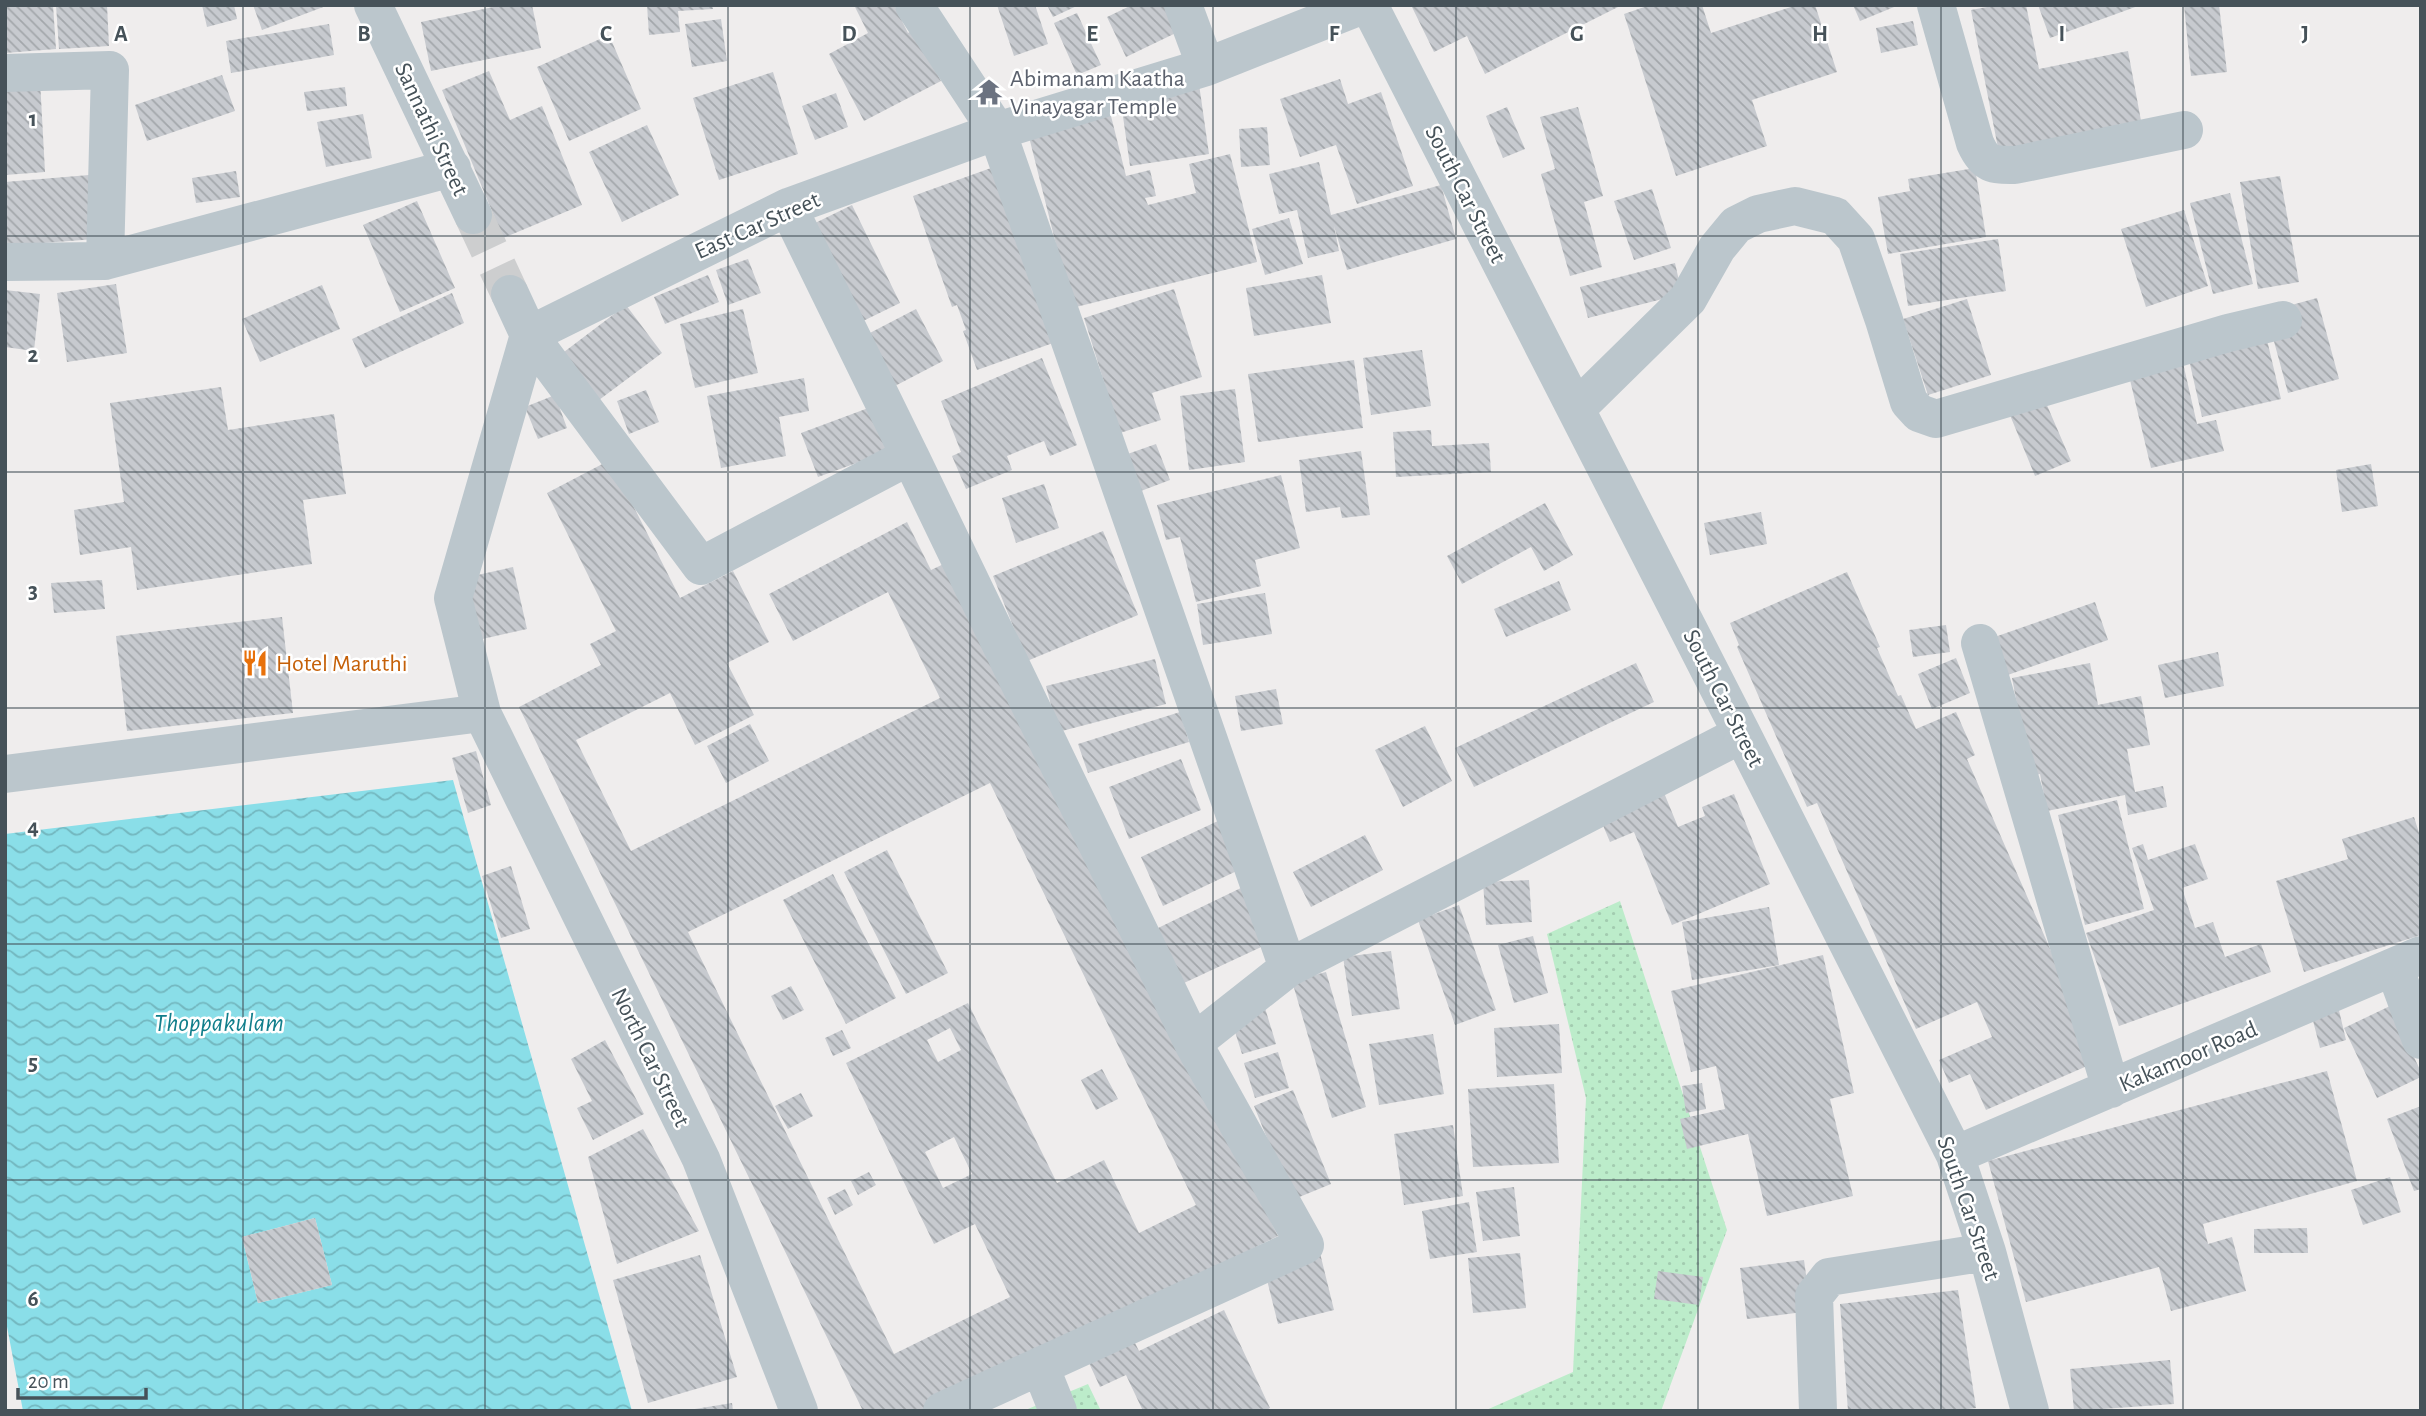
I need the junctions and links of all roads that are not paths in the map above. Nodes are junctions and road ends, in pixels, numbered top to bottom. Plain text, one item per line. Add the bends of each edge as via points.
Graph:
1 (373, 5) edge
2 (914, 5) edge
3 (1183, 5) edge
4 (1363, 5) edge
5 (1369, 5) edge
6 (1936, 5) edge
7 (1206, 67) junction
8 (5, 73) edge
9 (2184, 130) dead end
10 (997, 131) junction
11 (452, 169) junction
12 (788, 207) junction
13 (473, 215) tunnel mouth
14 (104, 261) junction
15 (5, 262) edge
16 (510, 293) tunnel mouth
17 (2283, 320) dead end
18 (529, 335) junction
19 (1576, 409) junction
20 (910, 456) junction
21 (1980, 643) dead end
22 (482, 713) junction
23 (1742, 734) junction
24 (5, 774) edge
25 (2407, 961) edge
26 (1288, 968) junction
27 (2421, 1040) edge
28 (1193, 1043) junction
29 (2111, 1089) junction
30 (1955, 1155) junction
31 (1987, 1252) junction
32 (1041, 1366) junction
33 (799, 1411) edge
34 (942, 1411) edge
35 (1058, 1411) edge
36 (1818, 1411) edge
37 (2029, 1411) edge

1 - 11 street, Sannathi Street
2 - 10 street
3 - 7 street
4 - 7 street, East Car Street
5 - 19 street, South Car Street
6 - 9 street via 1982,158 1996,165 2015,165
7 - 10 street, East Car Street
8 - 14 street via 110,71
10 - 12 street, East Car Street
10 - 26 street
11 - 13 street, Sannathi Street
11 - 14 street
12 - 18 street, East Car Street
12 - 20 street
14 - 15 street
16 - 18 street
17 - 19 street via 1936,419 1919,413 1909,402 1856,239 1835,216 1795,206 1758,214 1737,225 1717,248 1688,299
18 - 20 street via 701,566
18 - 22 street via 453,598
19 - 23 street, South Car Street
20 - 28 street
21 - 29 street
22 - 24 street
22 - 33 street, North Car Street via 701,1159
23 - 26 street
23 - 30 street, South Car Street
25 - 27 street
25 - 29 street, Kakamoor Road
26 - 28 street
28 - 32 street via 1305,1245
29 - 30 street, Kakamoor Road
30 - 31 street, South Car Street
31 - 36 street via 1829,1277 1814,1296
31 - 37 street, South Car Street
32 - 34 street
32 - 35 street

